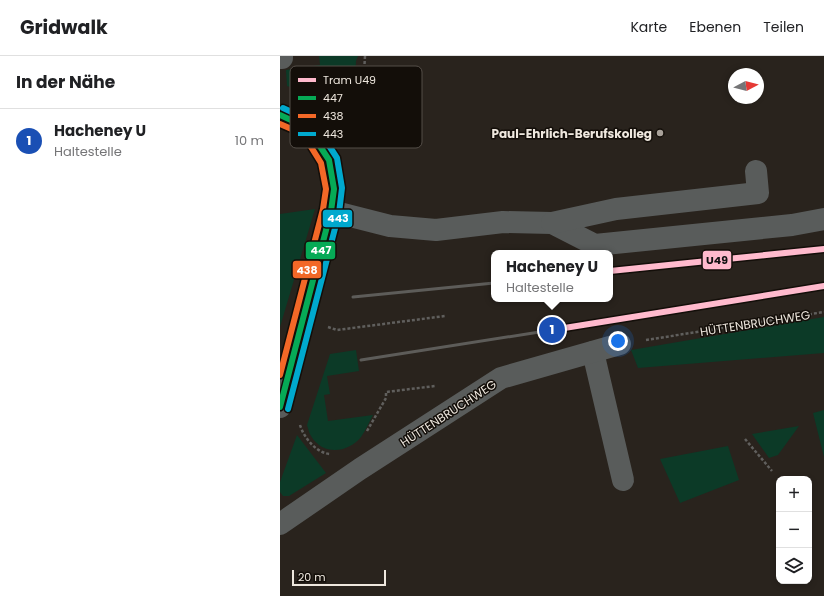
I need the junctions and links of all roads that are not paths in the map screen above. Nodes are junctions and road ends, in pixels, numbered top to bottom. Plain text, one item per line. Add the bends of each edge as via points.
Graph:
1 (282, 56) edge
2 (280, 58) edge
3 (280, 115) edge
4 (290, 120) edge
5 (321, 148) edge
6 (756, 171) dead end
7 (331, 212) junction
8 (824, 219) edge
9 (552, 223) junction
10 (620, 344) road end
11 (592, 352) junction
12 (280, 407) edge
13 (623, 480) dead end
14 (280, 524) edge

1 - 2 street
3 - 4 street
5 - 7 street via 329,160 334,189
6 - 9 street via 758,193 616,209
7 - 9 street via 390,226 436,230 503,222
7 - 12 street
8 - 9 street via 792,225 595,245
10 - 11 street, HÜTTENBRUCHWEG
11 - 13 street
11 - 14 street, HÜTTENBRUCHWEG via 501,378 474,396 361,457

